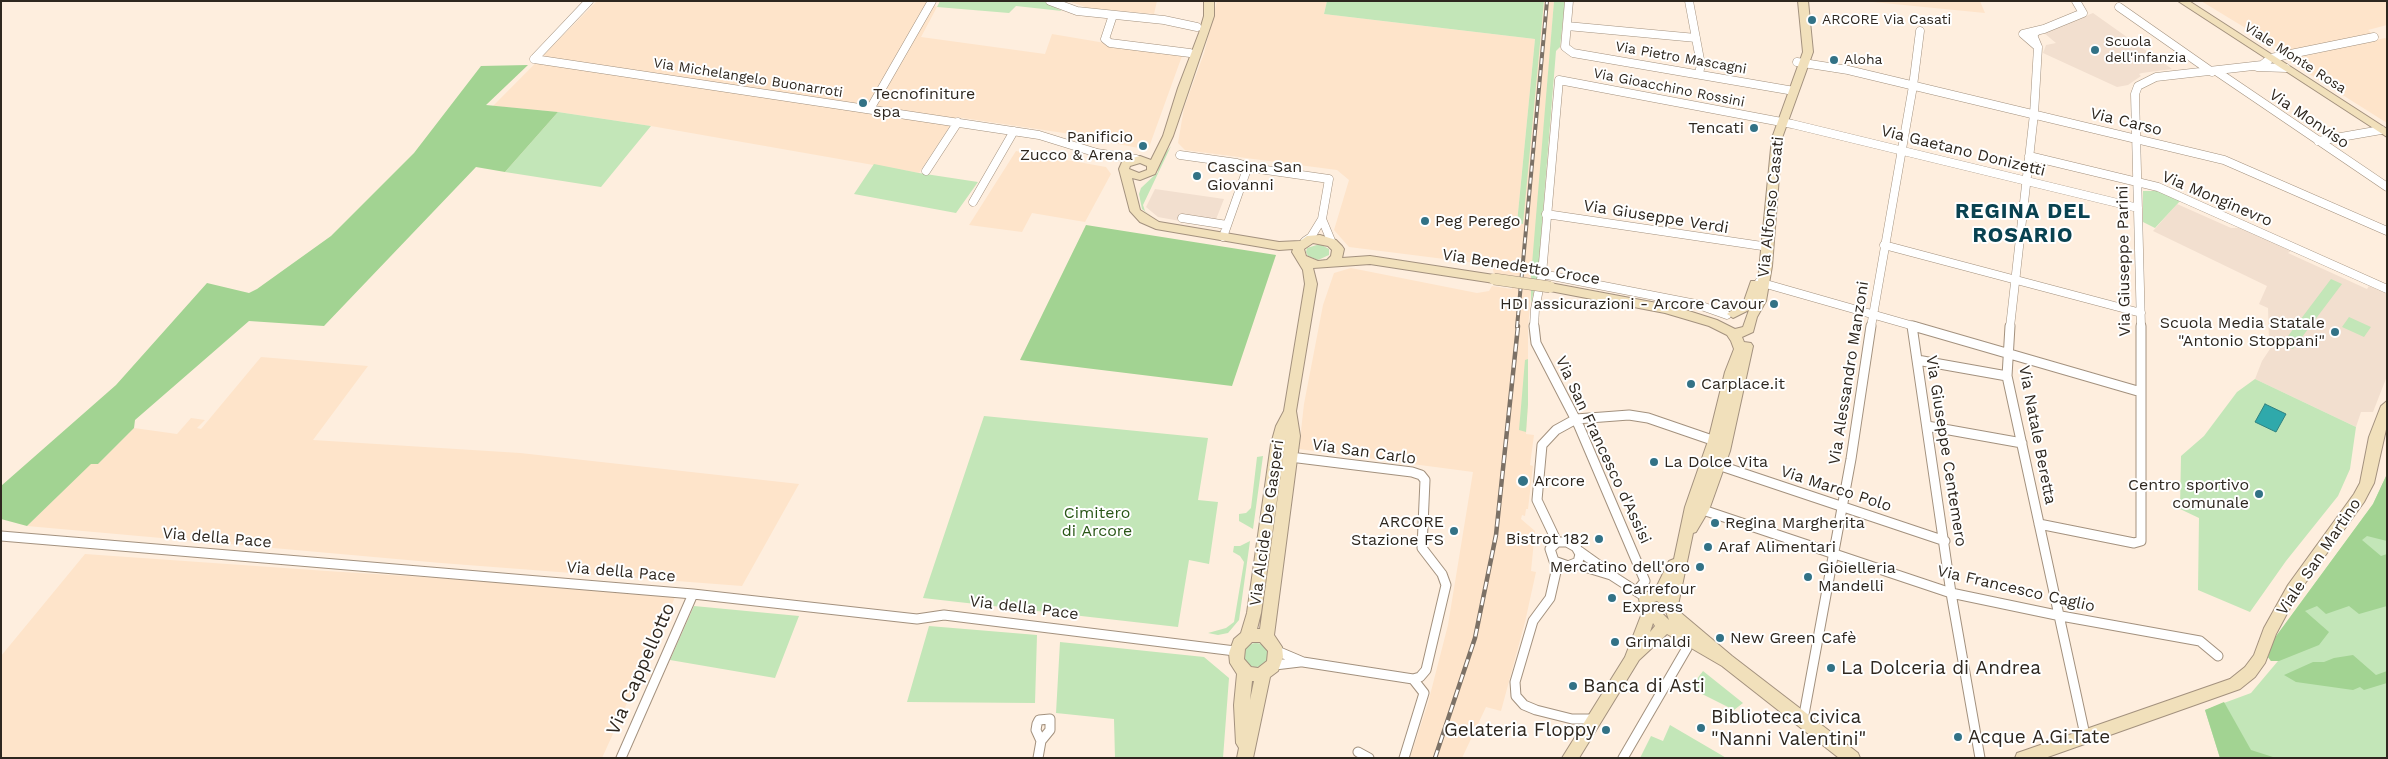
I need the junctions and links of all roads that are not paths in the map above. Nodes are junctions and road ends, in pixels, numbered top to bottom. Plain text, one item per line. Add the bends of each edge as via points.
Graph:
1 (589, 1) edge
2 (932, 1) edge
3 (1050, 1) edge
4 (1569, 1) edge
5 (1689, 1) edge
6 (1796, 1) edge
7 (1803, 1) edge
8 (2076, 1) edge
9 (2182, 1) edge
10 (2191, 1) edge
11 (1207, 4) edge
12 (2119, 6) dead end
13 (2199, 11) junction
14 (1113, 16) junction
15 (1567, 26) junction
16 (1198, 27) junction
17 (1920, 30) dead end
18 (2374, 37) dead end
19 (1696, 38) junction
20 (1198, 46) junction
21 (1190, 52) junction
22 (2271, 58) junction
23 (534, 59) joint
24 (1802, 59) junction
25 (1193, 63) junction
26 (2247, 67) junction
27 (2286, 68) junction
28 (1848, 70) joint
29 (2214, 72) junction
30 (1699, 74) junction
31 (1559, 80) joint
32 (1913, 86) junction
33 (1182, 88) junction
34 (1790, 90) junction
35 (870, 110) junction
36 (2034, 114) junction
37 (958, 122) junction
38 (1778, 122) junction
39 (2383, 129) edge
40 (1014, 131) junction
41 (2136, 138) junction
42 (2318, 141) junction
43 (1165, 142) junction
44 (1902, 150) junction
45 (1097, 153) junction
46 (1180, 155) dead end
47 (2028, 156) junction
48 (1137, 159) junction
49 (1252, 168) dead end
50 (926, 171) dead end
51 (1125, 171) junction
52 (1150, 171) junction
53 (2025, 181) junction
54 (2137, 183) junction
55 (2387, 187) edge
56 (1131, 193) junction
57 (972, 202) dead end
58 (2138, 208) junction
59 (1546, 214) junction
60 (1182, 218) dead end
61 (1322, 219) junction
62 (1227, 225) junction
63 (2387, 231) edge
64 (1223, 237) junction
65 (1334, 245) junction
66 (1884, 245) junction
67 (1762, 246) junction
68 (1302, 250) junction
69 (1370, 260) junction
70 (1329, 263) junction
71 (1542, 274) junction
72 (2015, 279) junction
73 (1759, 283) junction
74 (1311, 284) junction
75 (2387, 289) edge
76 (1666, 309) junction
77 (2141, 313) junction
78 (1730, 314) junction
79 (1873, 314) junction
80 (1912, 326) junction
81 (1748, 328) junction
82 (1727, 330) junction
83 (2007, 353) junction
84 (1917, 360) junction
85 (2007, 376) junction
86 (2141, 392) junction
87 (2387, 406) edge
88 (1290, 411) junction
89 (1576, 419) junction
90 (1927, 426) junction
91 (1715, 441) junction
92 (2022, 443) junction
93 (1290, 457) junction
94 (1718, 466) junction
95 (1842, 506) junction
96 (1697, 508) junction
97 (2039, 524) junction
98 (1, 536) edge
99 (1945, 541) junction
100 (1557, 542) junction
101 (1579, 551) junction
102 (1834, 554) junction
103 (1558, 564) junction
104 (1575, 564) junction
105 (1611, 575) junction
106 (1951, 593) junction
107 (693, 594) junction
108 (1659, 609) junction
109 (2061, 616) junction
110 (1247, 638) junction
111 (1266, 639) junction
112 (1687, 648) dead end
113 (1235, 651) junction
114 (2218, 656) dead end
115 (1272, 663) junction
116 (1245, 670) junction
117 (1413, 679) junction
118 (1594, 719) junction
119 (1803, 720) junction
120 (2085, 735) junction
121 (1041, 741) dead end
122 (1358, 752) dead end
123 (1245, 757) edge
124 (621, 758) edge
125 (1038, 758) edge
126 (1369, 758) edge
127 (1404, 758) edge
128 (1570, 758) edge
129 (1623, 758) edge
130 (1852, 758) edge
131 (1980, 758) edge
132 (2023, 758) edge

1 - 23 street
2 - 35 street
3 - 14 street via 1077,10
4 - 15 street
5 - 19 street
6 - 24 street, Via Alfonso Casati
7 - 24 street, Via Alfonso Casati via 1808,42
8 - 36 street, Via Natale Beretta via 2083,13 2033,35 2038,48
9 - 13 street, Viale Monte Rosa
10 - 13 street, Viale Monte Rosa
11 - 16 street
11 - 20 street via 1207,25
12 - 29 street, Via Monviso
13 - 22 street, Viale Monte Rosa
14 - 16 street via 1164,20
14 - 21 street via 1105,39 1110,43
15 - 19 street
15 - 30 street, Via Pietro Mascagni via 1565,47 1573,53
16 - 20 street via 1201,30
16 - 21 street
17 - 32 street, Via Alessandro Manzoni
18 - 22 street
19 - 30 street via 1701,65
20 - 25 street
21 - 25 street
21 - 33 street
22 - 26 street, Via Giuseppe Parini via 2262,65
22 - 27 street, Viale Monte Rosa
23 - 35 street, Via Michelangelo Buonarroti
24 - 28 street, Via Carso
24 - 34 street, Via Alfonso Casati
25 - 33 street
26 - 27 street, Via Giuseppe Parini
26 - 29 street, Via Giuseppe Parini
27 - 39 street, Viale Monte Rosa
28 - 32 street, Via Carso
29 - 41 street, Via Giuseppe Parini via 2156,77 2138,86 2135,94
29 - 42 street, Via Monviso
30 - 34 street, Via Pietro Mascagni
31 - 38 street, Via Gioacchino Rossini
31 - 59 street, Via San Francesco d'Assisi
32 - 36 street, Via Carso
32 - 44 street, Via Alessandro Manzoni
33 - 43 street
34 - 38 street, Via Alfonso Casati
35 - 37 street, Via Michelangelo Buonarroti
36 - 41 street, Via Carso
36 - 47 street, Via Natale Beretta
37 - 40 street, Via Michelangelo Buonarroti
37 - 50 street
38 - 44 street, Via Gaetano Donizetti
38 - 67 street, Via Alfonso Casati via 1766,166
38 - 73 street, Via Alfonso Casati via 1770,230
39 - 42 street
40 - 45 street, Via Michelangelo Buonarroti via 1066,141
40 - 57 street
41 - 54 street, Via Giuseppe Parini
41 - 63 street, Via Carso via 2224,160
42 - 55 street, Via Monviso
43 - 48 street via 1155,151
43 - 52 street
44 - 53 street, Via Gaetano Donizetti
44 - 66 street, Via Alessandro Manzoni
45 - 48 street, Via Michelangelo Buonarroti
45 - 51 street, Via Michelangelo Buonarroti
46 - 62 street via 1237,163 1247,169
47 - 53 street, Via Natale Beretta
47 - 54 street, Via Monginevro
48 - 51 street via 1127,163
48 - 52 street via 1147,161
49 - 61 street via 1329,179
51 - 52 street via 1134,177
51 - 56 street
52 - 56 street
53 - 58 street, Via Gaetano Donizetti
53 - 72 street, Via Natale Beretta
54 - 58 street, Via Giuseppe Parini
54 - 75 street, Via Monginevro via 2158,187
56 - 64 street via 1135,211 1144,219 1170,229
58 - 77 street, Via Giuseppe Parini
59 - 67 street, Via Giuseppe Verdi
59 - 71 street, Via San Francesco d'Assisi
60 - 62 street
61 - 65 street
61 - 68 street
62 - 64 street
64 - 68 street
65 - 68 street, Via Benedetto Croce via 1320,239
65 - 69 street, Via Benedetto Croce
65 - 70 street via 1338,254
66 - 72 street
66 - 79 street, Via Alessandro Manzoni
67 - 73 street, Via Alfonso Casati
68 - 70 street, Via Benedetto Croce via 1317,265
68 - 74 street, Via Alcide De Gasperi
69 - 70 street, Via Benedetto Croce
69 - 76 street, Via Benedetto Croce, bridge via 1550,287
70 - 74 street
71 - 78 street via 1696,304
71 - 89 street, Via San Francesco d'Assisi via 1535,308 1536,343
72 - 77 street
72 - 83 street, Via Natale Beretta
73 - 78 street, Via Alfonso Casati via 1749,304
73 - 79 street
73 - 81 street, Via Alfonso Casati via 1760,301
74 - 88 street, Via Alcide De Gasperi
76 - 78 street, Via Benedetto Croce via 1716,316
76 - 82 street, Via Benedetto Croce
77 - 86 street, Via Giuseppe Parini
78 - 81 street via 1744,318
78 - 82 street via 1721,320
79 - 80 street
79 - 95 street, Via Alessandro Manzoni
80 - 83 street
80 - 84 street, Via Giuseppe Centemero
81 - 82 street via 1740,334
81 - 94 street, Via Alfonso Casati via 1747,353
82 - 91 street, Via Alfonso Casati via 1737,339 1740,348
83 - 85 street, Via Natale Beretta
83 - 86 street
84 - 85 street
84 - 90 street, Via Giuseppe Centemero
85 - 92 street, Via Natale Beretta
86 - 97 street, Via Giuseppe Parini via 2142,541 2134,543
87 - 120 street, Viale San Martino via 2364,489 2293,589 2250,672 2235,684
88 - 93 street, Via Alcide De Gasperi via 1293,436
88 - 110 street, Via Alcide De Gasperi via 1279,434 1254,613
89 - 91 street via 1648,418
89 - 100 street via 1556,430 1542,446 1537,500
89 - 108 street, Via San Francesco d'Assisi
90 - 92 street
90 - 99 street, Via Giuseppe Centemero
91 - 96 street, Via Alfonso Casati
92 - 97 street, Via Natale Beretta
93 - 111 street, Via Alcide De Gasperi
93 - 117 street, Via San Carlo via 1412,472 1424,478 1422,548 1442,574 1446,585 1426,670
94 - 95 street, Via Marco Polo
94 - 96 street, Via Alfonso Casati
95 - 99 street, Via Marco Polo
95 - 102 street, Via Alessandro Manzoni
96 - 102 street, Via Francesco Caglio
96 - 108 street, Via Alfonso Casati
97 - 109 street, Via Natale Beretta
98 - 107 street, Via della Pace
99 - 106 street, Via Giuseppe Centemero
100 - 101 street via 1567,542
100 - 103 street via 1550,553
101 - 104 street via 1579,560
101 - 105 street
102 - 106 street, Via Francesco Caglio
102 - 119 street, Via Alessandro Manzoni
103 - 104 street
103 - 118 street via 1550,598 1534,621 1515,682 1516,696 1524,705 1536,710 1572,719
104 - 105 street
105 - 108 street
106 - 109 street, Via Francesco Caglio
106 - 131 street, Via Giuseppe Centemero
107 - 113 street, Via della Pace via 917,619 944,615
107 - 124 street, Via Cappellotto
108 - 118 street via 1632,660
108 - 119 street
109 - 114 street, Via Francesco Caglio via 2200,641
109 - 120 street, Via Natale Beretta
110 - 111 street
110 - 113 street
111 - 115 street via 1273,644
112 - 129 street
113 - 116 street via 1236,662
115 - 116 street via 1254,673
115 - 117 street via 1303,662
115 - 123 street
116 - 123 street via 1242,706
117 - 127 street via 1424,693
118 - 128 street
119 - 130 street
120 - 132 street, Viale San Martino
121 - 125 street
122 - 126 street

